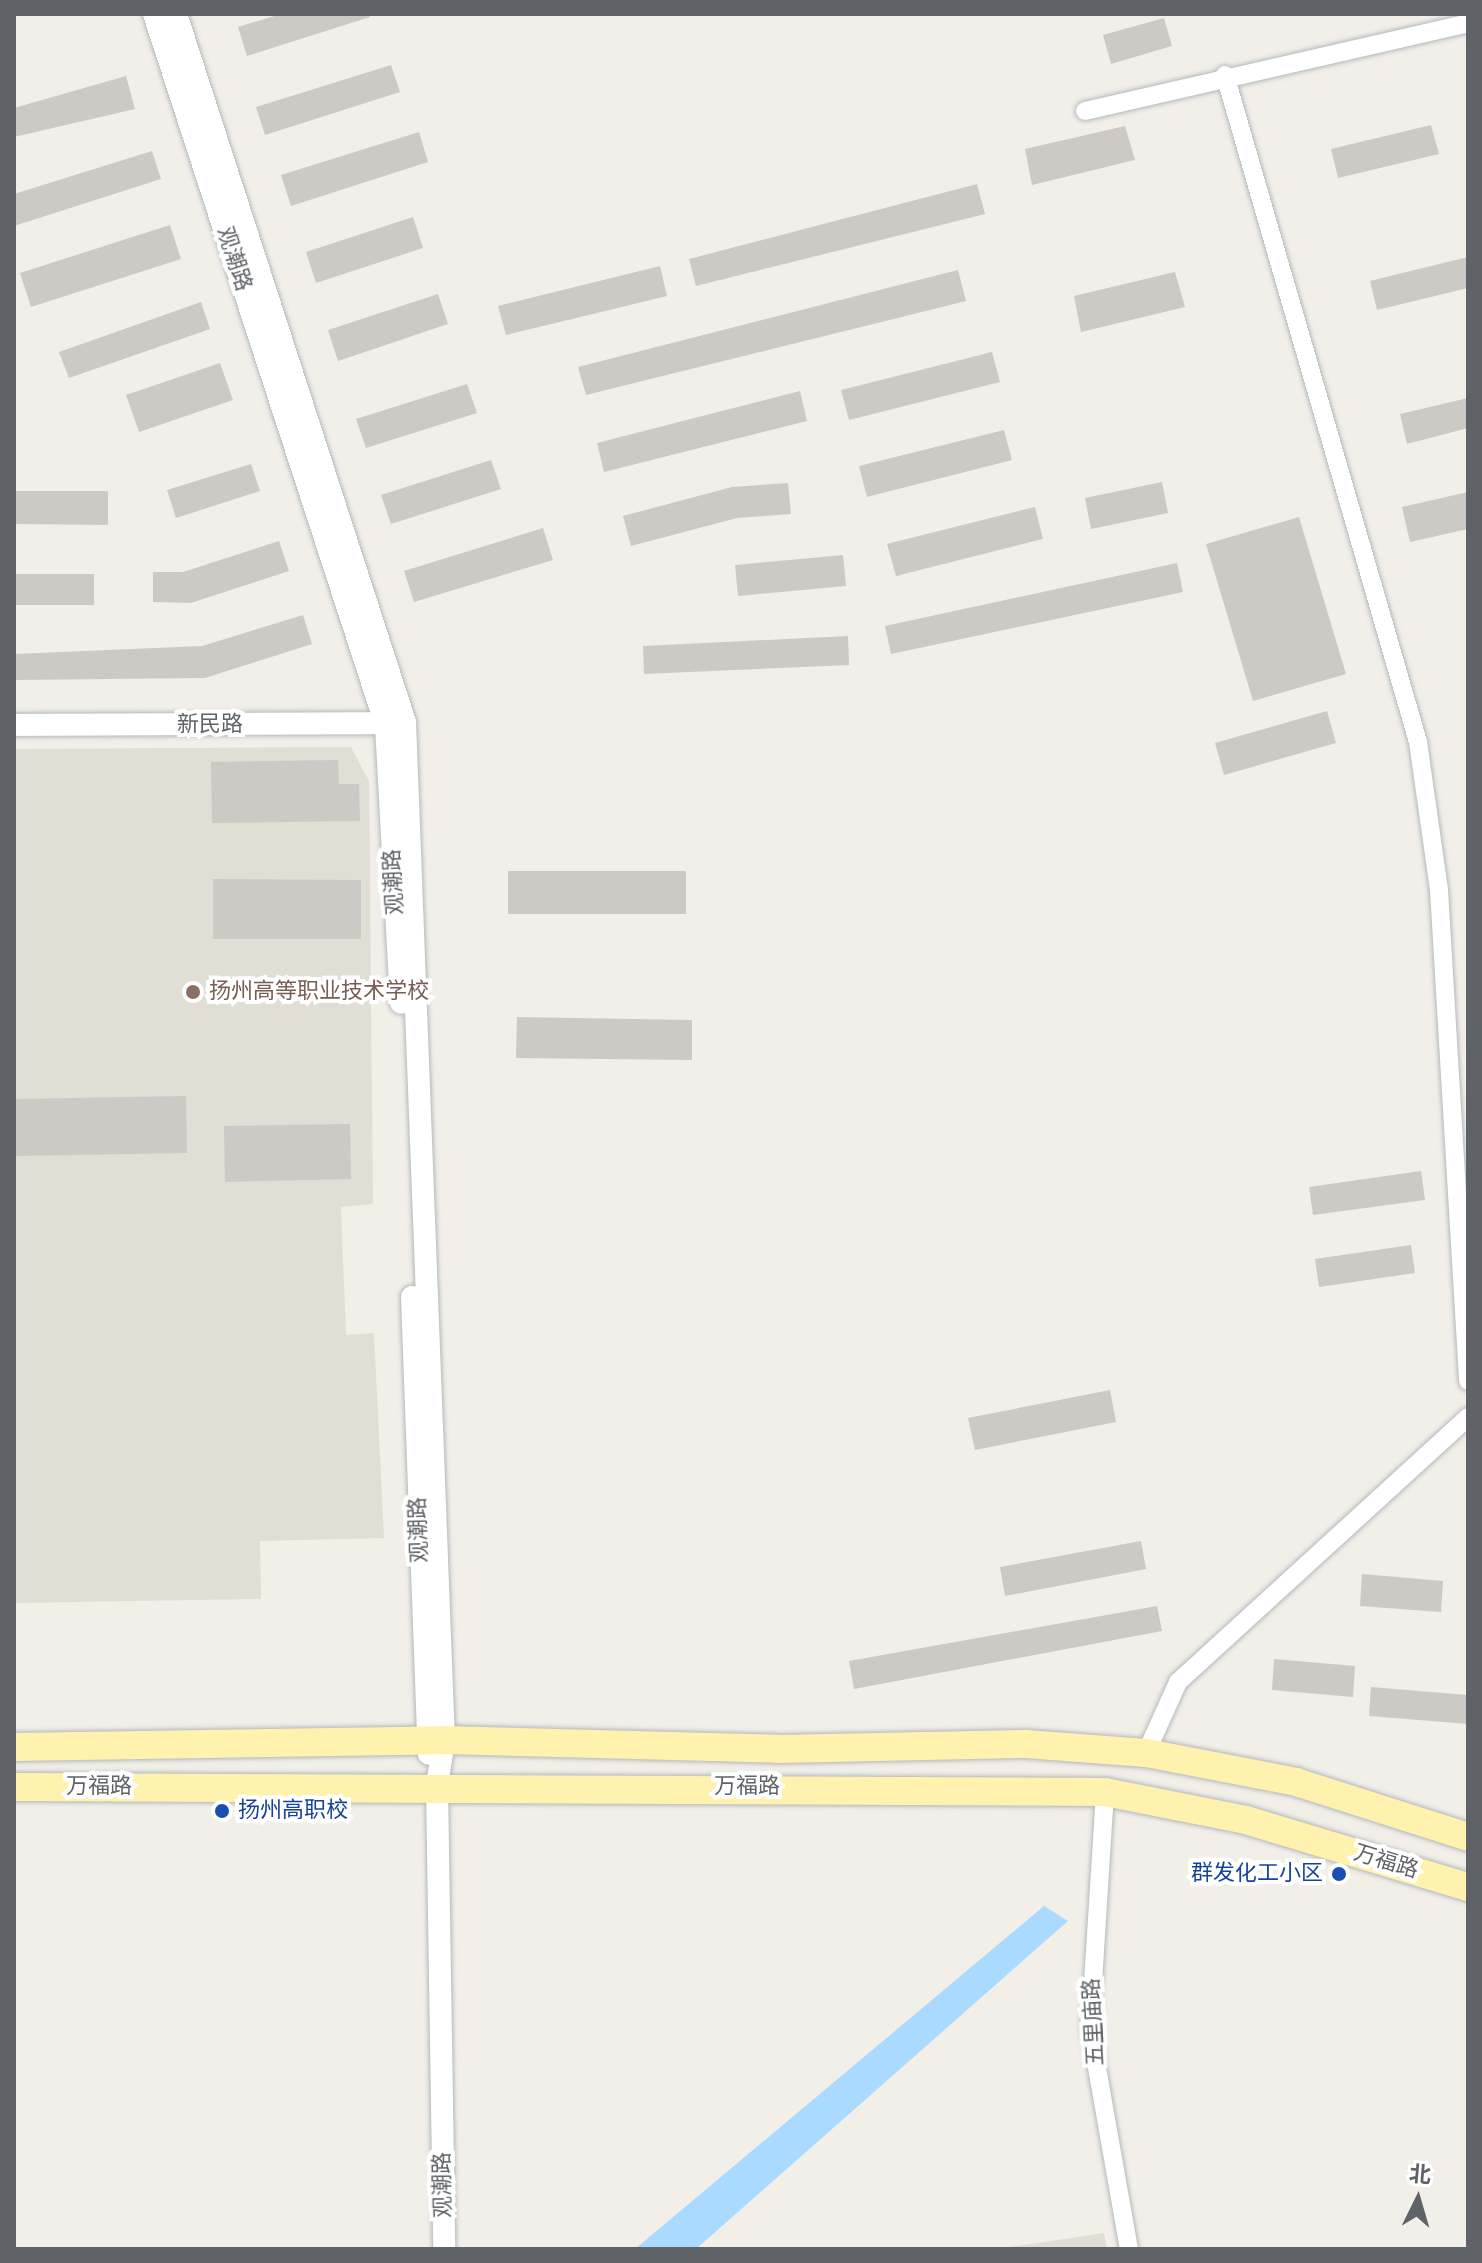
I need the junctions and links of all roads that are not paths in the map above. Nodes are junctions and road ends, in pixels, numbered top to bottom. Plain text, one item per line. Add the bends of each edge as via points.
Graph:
1 (154, 14) edge
2 (176, 14) edge
3 (1468, 23) edge
4 (1225, 75) junction
5 (1085, 111) dead end
6 (396, 723) junction
7 (14, 725) edge
8 (1468, 1381) edge
9 (1468, 1417) edge
10 (435, 1740) junction
11 (14, 1747) edge
12 (1146, 1753) junction
13 (437, 1786) junction
14 (14, 1787) edge
15 (1105, 1792) junction
16 (1468, 1837) edge
17 (1468, 1887) edge
18 (444, 2249) edge
19 (1129, 2249) edge

1 - 6 street, 观潮路
2 - 6 street, 观潮路
3 - 4 street
4 - 5 street
4 - 8 street via 1418,742 1439,890
6 - 7 street, 新民路
6 - 10 street, 观潮路
9 - 12 street via 1178,1682
10 - 11 main road, 万福路
10 - 12 main road, 万福路 via 779,1749 1026,1744
10 - 13 street, 观潮路
12 - 16 main road, 万福路 via 1296,1782
13 - 14 main road, 万福路
13 - 15 main road, 万福路
13 - 18 street, 观潮路
15 - 17 main road, 万福路 via 1246,1820
15 - 19 street, 五里庙路 via 1090,2028

